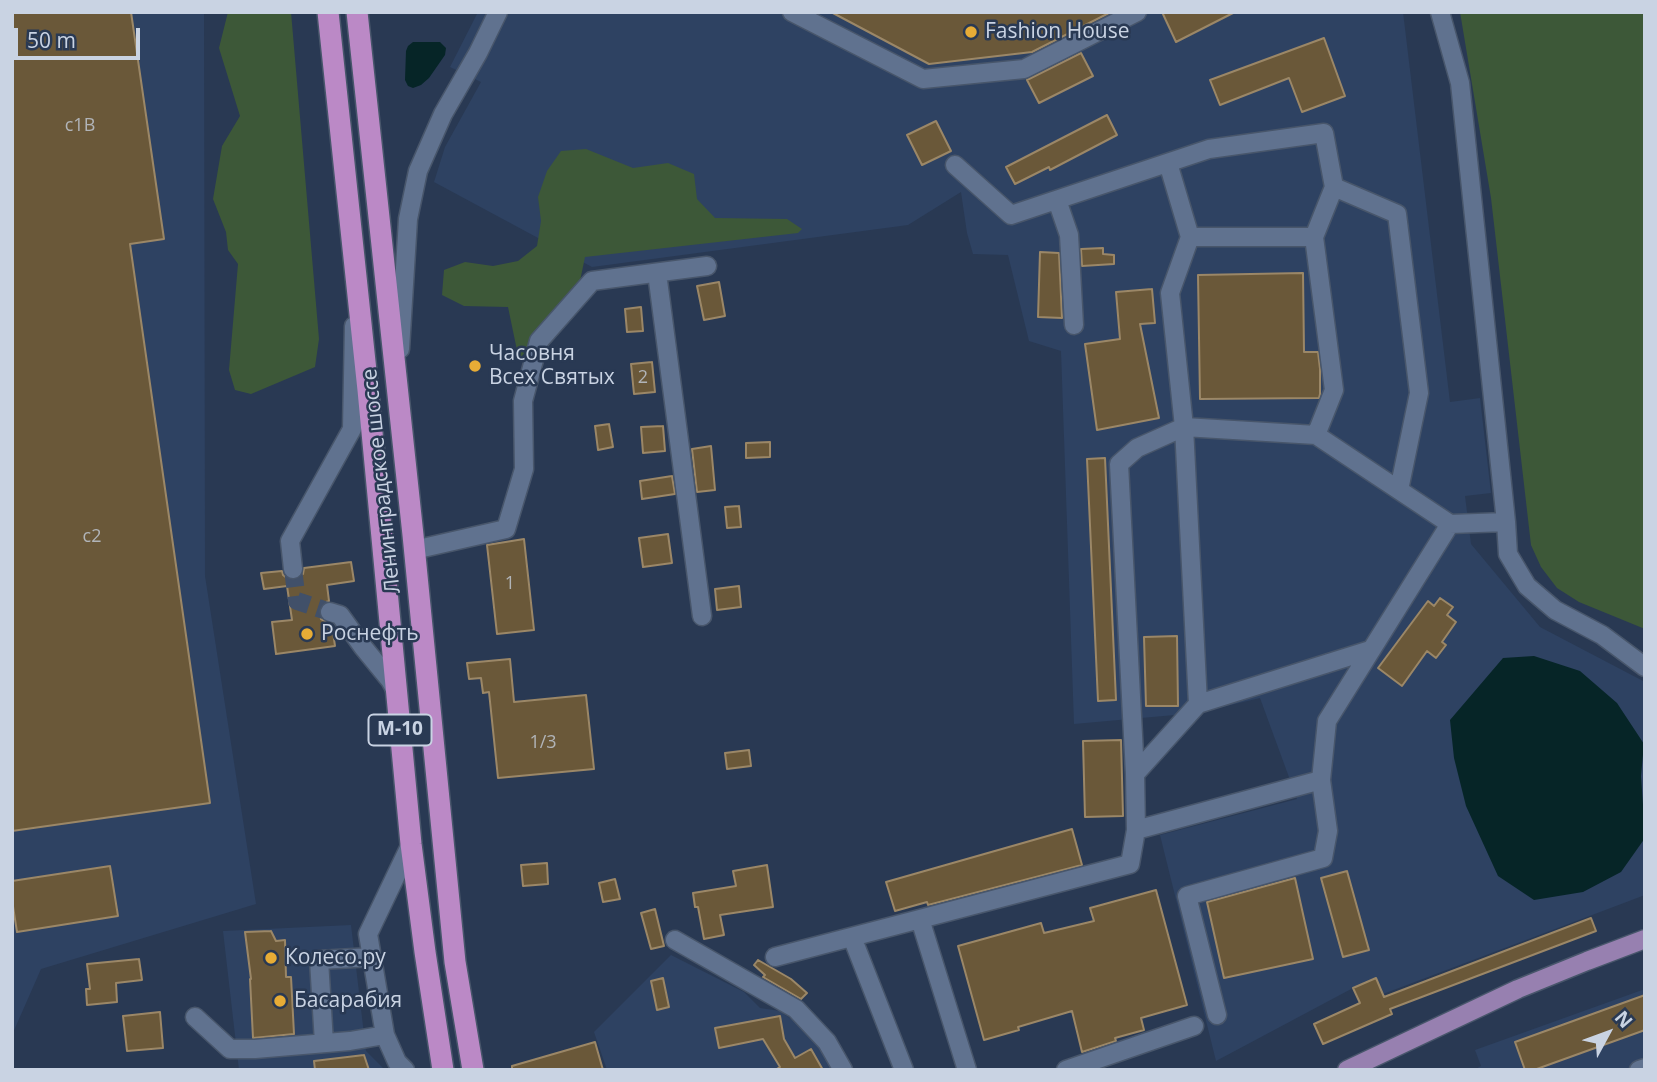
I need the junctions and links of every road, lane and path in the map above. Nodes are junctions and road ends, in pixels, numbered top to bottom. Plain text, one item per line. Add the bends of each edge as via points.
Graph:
1 (328, 12) edge
2 (357, 12) edge
3 (498, 12) edge
4 (792, 12) edge
5 (1137, 12) edge
6 (1440, 12) edge
7 (1168, 163) junction
8 (955, 165) dead end
9 (1334, 187) junction
10 (1057, 200) junction
11 (1190, 237) junction
12 (1314, 237) junction
13 (353, 242) junction
14 (707, 266) dead end
15 (657, 273) junction
16 (1074, 325) dead end
17 (397, 388) junction
18 (1184, 427) junction
19 (1317, 435) junction
20 (1399, 490) junction
21 (1506, 522) junction
22 (1450, 524) junction
23 (414, 550) junction
24 (293, 569) tunnel mouth
25 (330, 612) tunnel mouth
26 (702, 616) dead end
27 (1370, 650) junction
28 (1645, 667) edge
29 (396, 691) junction
30 (1198, 704) junction
31 (1135, 774) junction
32 (1321, 780) junction
33 (1136, 830) junction
34 (411, 844) junction
35 (920, 919) junction
36 (852, 937) junction
37 (1645, 939) edge
38 (674, 940) dead end
39 (372, 957) junction
40 (775, 957) dead end
41 (1217, 1015) dead end
42 (195, 1017) dead end
43 (1194, 1026) dead end
44 (385, 1035) junction
45 (324, 1043) junction
46 (1645, 1068) edge
47 (405, 1070) edge
48 (443, 1070) edge
49 (473, 1070) edge
50 (843, 1070) edge
51 (904, 1070) edge
52 (967, 1070) edge
53 (1066, 1070) edge
54 (1348, 1070) edge
55 (1639, 1070) edge

1 - 13 highway, Ленинградское шоссе / М-10
2 - 17 highway, Ленинградское шоссе / М-10
3 - 17 street via 418,171 408,219
4 - 5 street via 923,79 1024,69
6 - 21 street via 1460,83
7 - 9 street via 1209,149 1324,133
7 - 10 street
7 - 11 street
8 - 10 street via 1011,215
9 - 12 street
9 - 20 street via 1397,214 1419,393
10 - 16 street via 1069,234
11 - 12 street
11 - 18 street via 1170,293
12 - 19 street via 1334,390
13 - 24 street via 352,429 290,541
13 - 29 highway, Ленинградское шоссе / М-10
14 - 15 street
15 - 23 street via 592,281 540,341 523,401 524,469 506,529
15 - 26 street
17 - 23 highway, Ленинградское шоссе / М-10
18 - 19 street
18 - 30 street
18 - 31 street via 1137,448 1119,464
19 - 20 street
20 - 22 street
21 - 22 street
21 - 28 street via 1508,554 1527,586 1555,610 1602,635
22 - 27 street
23 - 49 highway, Ленинградское шоссе / М-10 via 455,962
25 - 29 street via 340,615
27 - 30 street
27 - 32 street via 1327,721
29 - 34 highway, Ленинградское шоссе / М-10
30 - 31 street
31 - 33 street
32 - 33 street
32 - 41 street via 1328,831 1323,858 1187,897
33 - 35 street via 1129,864
34 - 39 street via 368,934
34 - 48 highway, Ленинградское шоссе / М-10
35 - 36 street
35 - 52 street
36 - 40 street
36 - 51 street
37 - 54 main road via 1518,989
38 - 50 street via 796,1009 827,1042
39 - 44 street
39 - 45 street via 319,960
42 - 45 street via 230,1049
43 - 53 street
44 - 45 street
44 - 47 street
46 - 55 street

